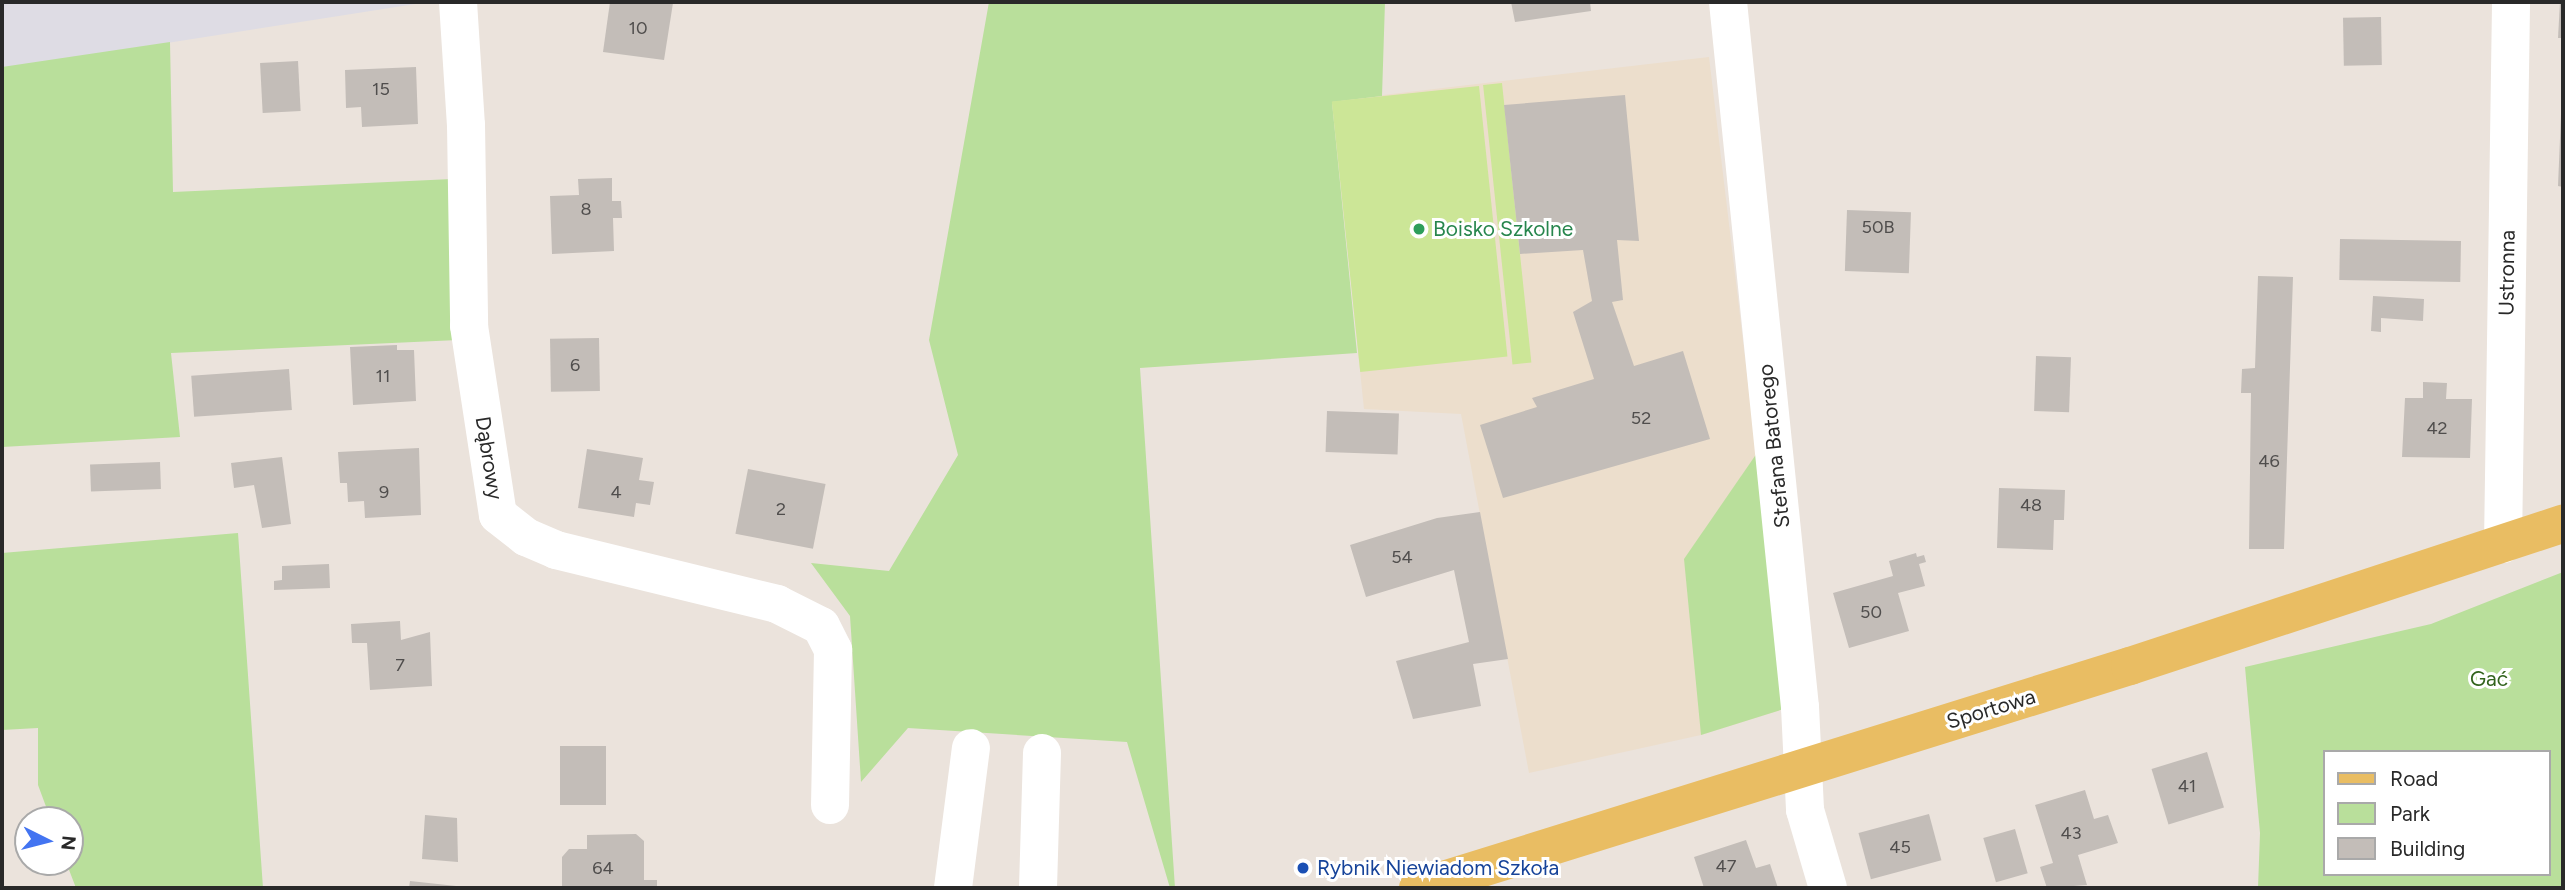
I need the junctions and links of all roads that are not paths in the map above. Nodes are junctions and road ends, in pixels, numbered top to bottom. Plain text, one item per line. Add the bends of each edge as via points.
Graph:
1 (458, 2) edge
2 (1728, 2) edge
3 (2511, 2) edge
4 (2563, 524) edge
5 (2503, 544) junction
6 (971, 748) dead end
7 (1042, 753) dead end
8 (1803, 769) junction
9 (830, 805) dead end
10 (953, 888) edge
11 (1038, 888) edge
12 (1418, 888) edge
13 (1828, 888) edge

1 - 9 street, Dąbrowy via 466,125 469,326 498,515 526,537 556,550 777,604 821,626 833,650
2 - 8 street, Stefana Batorego
3 - 5 street, Ustronna
4 - 5 main road, Sportowa
5 - 8 main road, Sportowa
6 - 10 street
7 - 11 street
8 - 12 main road, Sportowa
8 - 13 street, Stefana Batorego via 1805,810

